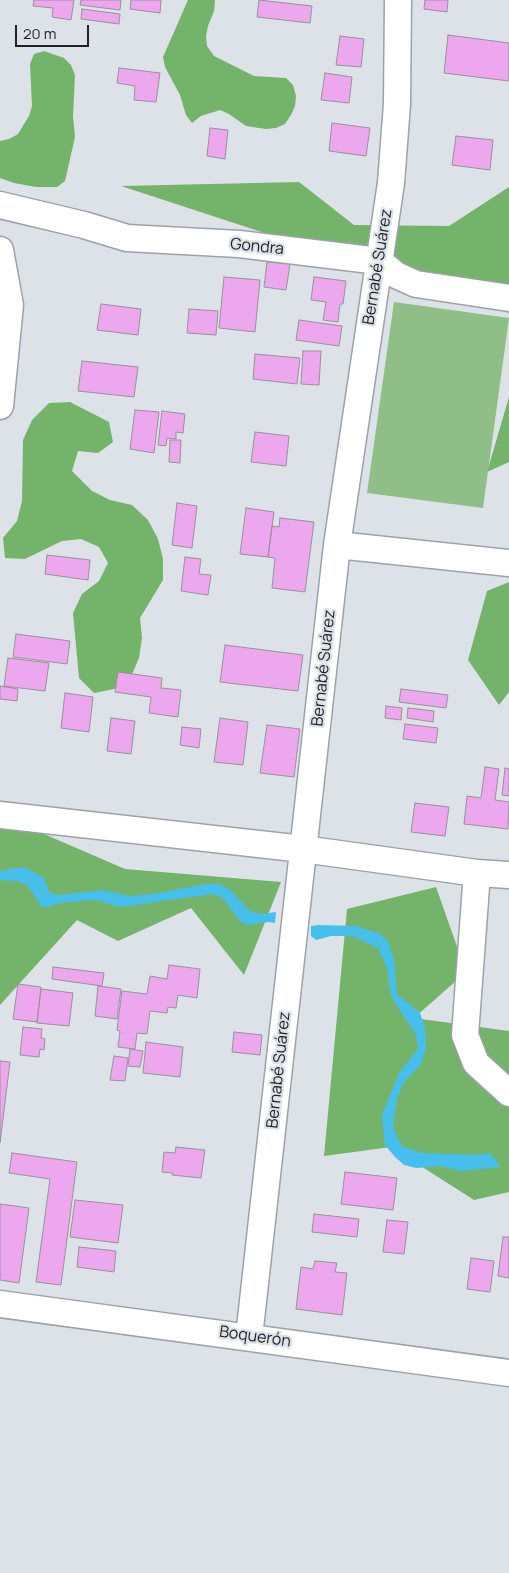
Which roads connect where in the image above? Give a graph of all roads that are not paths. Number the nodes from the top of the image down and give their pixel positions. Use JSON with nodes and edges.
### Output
{"nodes":[{"id":1,"x":398,"y":0,"type":"edge"},
{"id":2,"x":0,"y":205,"type":"edge"},
{"id":3,"x":0,"y":250,"type":"edge"},
{"id":4,"x":379,"y":261,"type":"junction"},
{"id":5,"x":509,"y":298,"type":"edge"},
{"id":6,"x":0,"y":406,"type":"edge"},
{"id":7,"x":337,"y":545,"type":"junction"},
{"id":8,"x":509,"y":563,"type":"edge"},
{"id":9,"x":0,"y":815,"type":"edge"},
{"id":10,"x":304,"y":849,"type":"junction"},
{"id":11,"x":477,"y":873,"type":"junction"},
{"id":12,"x":509,"y":875,"type":"edge"},
{"id":13,"x":509,"y":1093,"type":"edge"},
{"id":14,"x":0,"y":1304,"type":"edge"},
{"id":15,"x":249,"y":1336,"type":"junction"},
{"id":16,"x":509,"y":1373,"type":"edge"}],
"edges":[{"from":1,"to":4,"type":"street","name":"Bernabé Suárez"},
{"from":2,"to":4,"type":"street","name":"Gondra"},
{"from":3,"to":6,"type":"street"},
{"from":4,"to":5,"type":"street","name":"Gondra"},
{"from":4,"to":7,"type":"street","name":"Bernabé Suárez"},
{"from":7,"to":8,"type":"street"},
{"from":7,"to":10,"type":"street","name":"Bernabé Suárez"},
{"from":9,"to":10,"type":"street"},
{"from":10,"to":11,"type":"street"},
{"from":10,"to":15,"type":"street","name":"Bernabé Suárez"},
{"from":11,"to":12,"type":"street"},
{"from":11,"to":13,"type":"street"},
{"from":14,"to":15,"type":"street","name":"Boquerón"},
{"from":15,"to":16,"type":"street","name":"Boquerón"}]}
